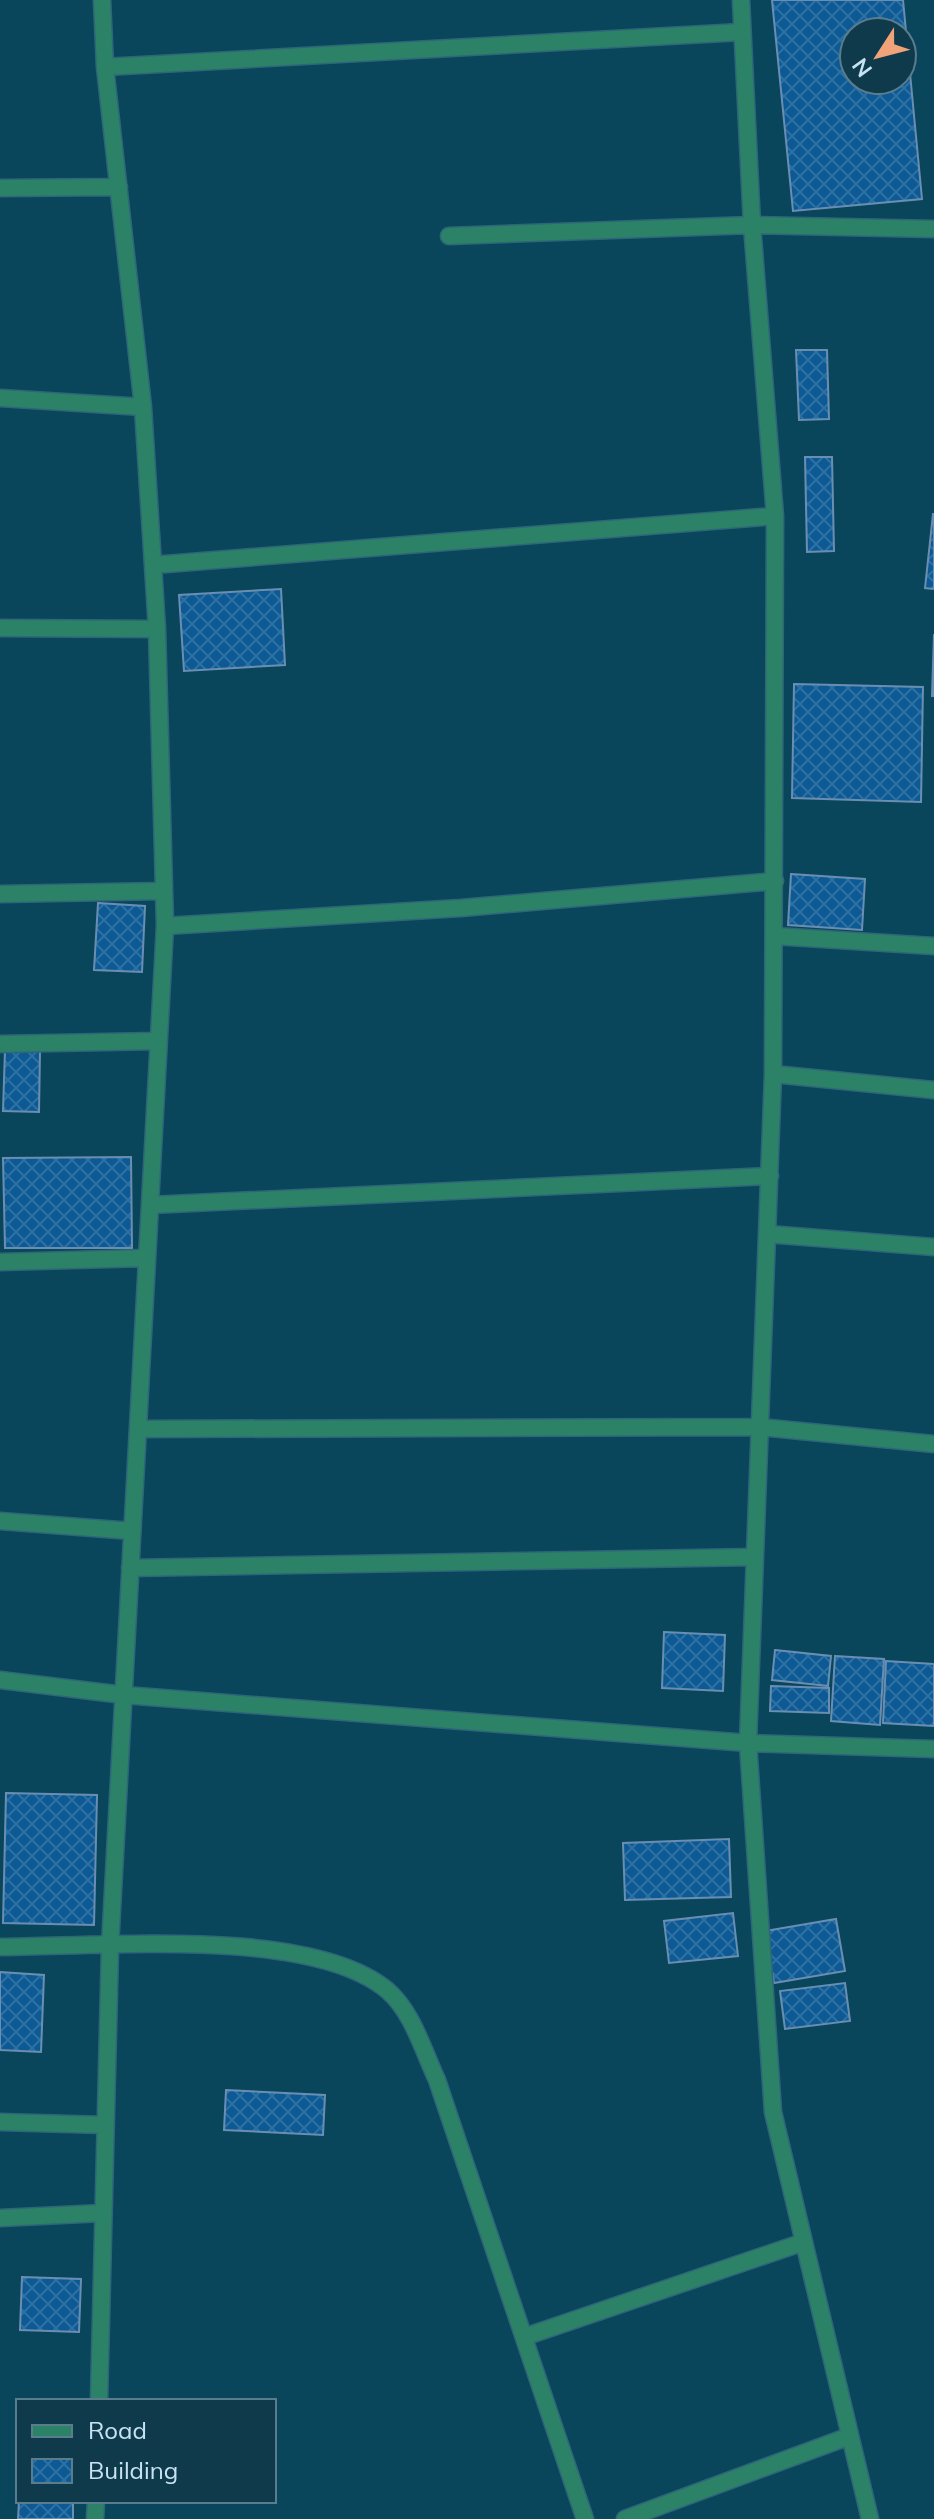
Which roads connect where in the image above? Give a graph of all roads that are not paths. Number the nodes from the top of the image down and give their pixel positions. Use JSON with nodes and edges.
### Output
{"nodes":[{"id":1,"x":102,"y":0,"type":"edge"},
{"id":2,"x":741,"y":0,"type":"edge"},
{"id":3,"x":742,"y":32,"type":"junction"},
{"id":4,"x":105,"y":67,"type":"junction"},
{"id":5,"x":119,"y":187,"type":"junction"},
{"id":6,"x":0,"y":188,"type":"edge"},
{"id":7,"x":752,"y":225,"type":"junction"},
{"id":8,"x":934,"y":229,"type":"edge"},
{"id":9,"x":449,"y":236,"type":"dead end"},
{"id":10,"x":0,"y":398,"type":"edge"},
{"id":11,"x":143,"y":407,"type":"junction"},
{"id":12,"x":775,"y":516,"type":"junction"},
{"id":13,"x":153,"y":565,"type":"junction"},
{"id":14,"x":0,"y":628,"type":"edge"},
{"id":15,"x":157,"y":629,"type":"junction"},
{"id":16,"x":775,"y":881,"type":"junction"},
{"id":17,"x":164,"y":891,"type":"junction"},
{"id":18,"x":0,"y":894,"type":"edge"},
{"id":19,"x":165,"y":926,"type":"junction"},
{"id":20,"x":774,"y":936,"type":"junction"},
{"id":21,"x":934,"y":946,"type":"edge"},
{"id":22,"x":158,"y":1041,"type":"junction"},
{"id":23,"x":0,"y":1044,"type":"edge"},
{"id":24,"x":773,"y":1074,"type":"junction"},
{"id":25,"x":934,"y":1090,"type":"edge"},
{"id":26,"x":770,"y":1176,"type":"junction"},
{"id":27,"x":150,"y":1205,"type":"junction"},
{"id":28,"x":767,"y":1234,"type":"junction"},
{"id":29,"x":934,"y":1247,"type":"edge"},
{"id":30,"x":147,"y":1258,"type":"junction"},
{"id":31,"x":0,"y":1262,"type":"edge"},
{"id":32,"x":760,"y":1427,"type":"junction"},
{"id":33,"x":138,"y":1429,"type":"junction"},
{"id":34,"x":934,"y":1444,"type":"edge"},
{"id":35,"x":0,"y":1521,"type":"edge"},
{"id":36,"x":132,"y":1531,"type":"junction"},
{"id":37,"x":755,"y":1557,"type":"junction"},
{"id":38,"x":130,"y":1568,"type":"junction"},
{"id":39,"x":0,"y":1680,"type":"edge"},
{"id":40,"x":124,"y":1695,"type":"junction"},
{"id":41,"x":748,"y":1743,"type":"junction"},
{"id":42,"x":934,"y":1749,"type":"edge"},
{"id":43,"x":0,"y":1947,"type":"edge"},
{"id":44,"x":110,"y":1947,"type":"junction"},
{"id":45,"x":0,"y":2122,"type":"edge"},
{"id":46,"x":105,"y":2125,"type":"junction"},
{"id":47,"x":103,"y":2213,"type":"junction"},
{"id":48,"x":0,"y":2218,"type":"edge"},
{"id":49,"x":804,"y":2242,"type":"junction"},
{"id":50,"x":524,"y":2337,"type":"junction"},
{"id":51,"x":99,"y":2399,"type":"edge"},
{"id":52,"x":850,"y":2436,"type":"junction"},
{"id":53,"x":585,"y":2519,"type":"edge"},
{"id":54,"x":625,"y":2519,"type":"edge"},
{"id":55,"x":870,"y":2519,"type":"edge"}],
"edges":[{"from":1,"to":4,"type":"street"},
{"from":2,"to":3,"type":"street"},
{"from":3,"to":4,"type":"street"},
{"from":3,"to":7,"type":"street"},
{"from":4,"to":5,"type":"street"},
{"from":5,"to":6,"type":"street"},
{"from":5,"to":11,"type":"street"},
{"from":7,"to":8,"type":"street"},
{"from":7,"to":9,"type":"street"},
{"from":7,"to":12,"type":"street"},
{"from":10,"to":11,"type":"street"},
{"from":11,"to":13,"type":"street"},
{"from":12,"to":13,"type":"street"},
{"from":12,"to":16,"type":"street"},
{"from":13,"to":15,"type":"street"},
{"from":14,"to":15,"type":"street"},
{"from":15,"to":17,"type":"street"},
{"from":16,"to":19,"type":"street"},
{"from":16,"to":20,"type":"street"},
{"from":17,"to":18,"type":"street"},
{"from":17,"to":19,"type":"street"},
{"from":19,"to":22,"type":"street"},
{"from":20,"to":21,"type":"street"},
{"from":20,"to":24,"type":"street"},
{"from":22,"to":23,"type":"street"},
{"from":22,"to":27,"type":"street"},
{"from":24,"to":25,"type":"street"},
{"from":24,"to":26,"type":"street"},
{"from":26,"to":27,"type":"street"},
{"from":26,"to":28,"type":"street"},
{"from":27,"to":30,"type":"street"},
{"from":28,"to":29,"type":"street"},
{"from":28,"to":32,"type":"street"},
{"from":30,"to":31,"type":"street"},
{"from":30,"to":33,"type":"street"},
{"from":32,"to":33,"type":"street"},
{"from":32,"to":34,"type":"street"},
{"from":32,"to":37,"type":"street"},
{"from":33,"to":36,"type":"street"},
{"from":35,"to":36,"type":"street"},
{"from":36,"to":38,"type":"street"},
{"from":37,"to":38,"type":"street"},
{"from":37,"to":41,"type":"street"},
{"from":38,"to":40,"type":"street"},
{"from":39,"to":40,"type":"street"},
{"from":40,"to":41,"type":"street"},
{"from":40,"to":44,"type":"street"},
{"from":41,"to":42,"type":"street"},
{"from":41,"to":49,"type":"street"},
{"from":43,"to":44,"type":"street"},
{"from":44,"to":46,"type":"street"},
{"from":44,"to":50,"type":"street"},
{"from":45,"to":46,"type":"street"},
{"from":46,"to":47,"type":"street"},
{"from":47,"to":48,"type":"street"},
{"from":47,"to":51,"type":"street"},
{"from":49,"to":50,"type":"street"},
{"from":49,"to":52,"type":"street"},
{"from":50,"to":53,"type":"street"},
{"from":52,"to":54,"type":"street"},
{"from":52,"to":55,"type":"street"}]}
